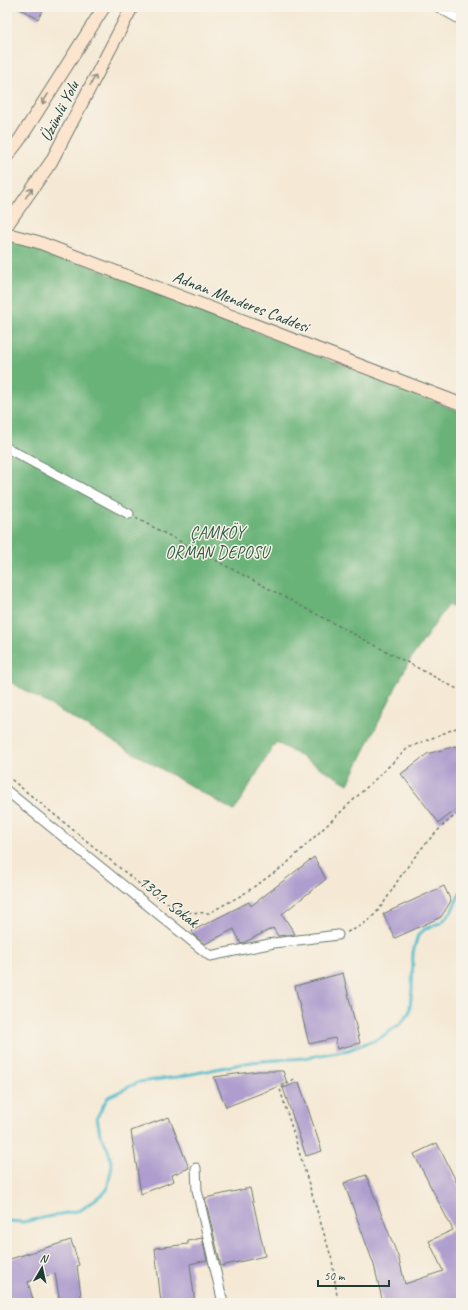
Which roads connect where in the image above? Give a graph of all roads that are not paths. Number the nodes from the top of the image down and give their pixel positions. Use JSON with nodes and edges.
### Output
{"nodes":[{"id":1,"x":104,"y":7,"type":"edge"},
{"id":2,"x":132,"y":7,"type":"edge"},
{"id":3,"x":438,"y":7,"type":"edge"},
{"id":4,"x":461,"y":20,"type":"edge"},
{"id":5,"x":7,"y":156,"type":"edge"},
{"id":6,"x":7,"y":210,"type":"edge"},
{"id":7,"x":7,"y":224,"type":"edge"},
{"id":8,"x":7,"y":234,"type":"edge"},
{"id":9,"x":461,"y":404,"type":"edge"},
{"id":10,"x":7,"y":448,"type":"edge"},
{"id":11,"x":129,"y":514,"type":"road end"},
{"id":12,"x":7,"y":791,"type":"edge"},
{"id":13,"x":338,"y":935,"type":"road end"},
{"id":14,"x":196,"y":1168,"type":"dead end"},
{"id":15,"x":222,"y":1303,"type":"edge"}],
"edges":[{"from":1,"to":5,"type":"street","name":"Üzümlü Yolu","one_way":true},
{"from":7,"to":2,"type":"street","name":"Üzümlü Yolu","one_way":true},
{"from":3,"to":4,"type":"street"},
{"from":6,"to":7,"type":"street"},
{"from":8,"to":9,"type":"street","name":"Adnan Menderes Caddesi"},
{"from":10,"to":11,"type":"street"},
{"from":12,"to":13,"type":"street","name":"1301. Sokak"},
{"from":14,"to":15,"type":"street"}]}
